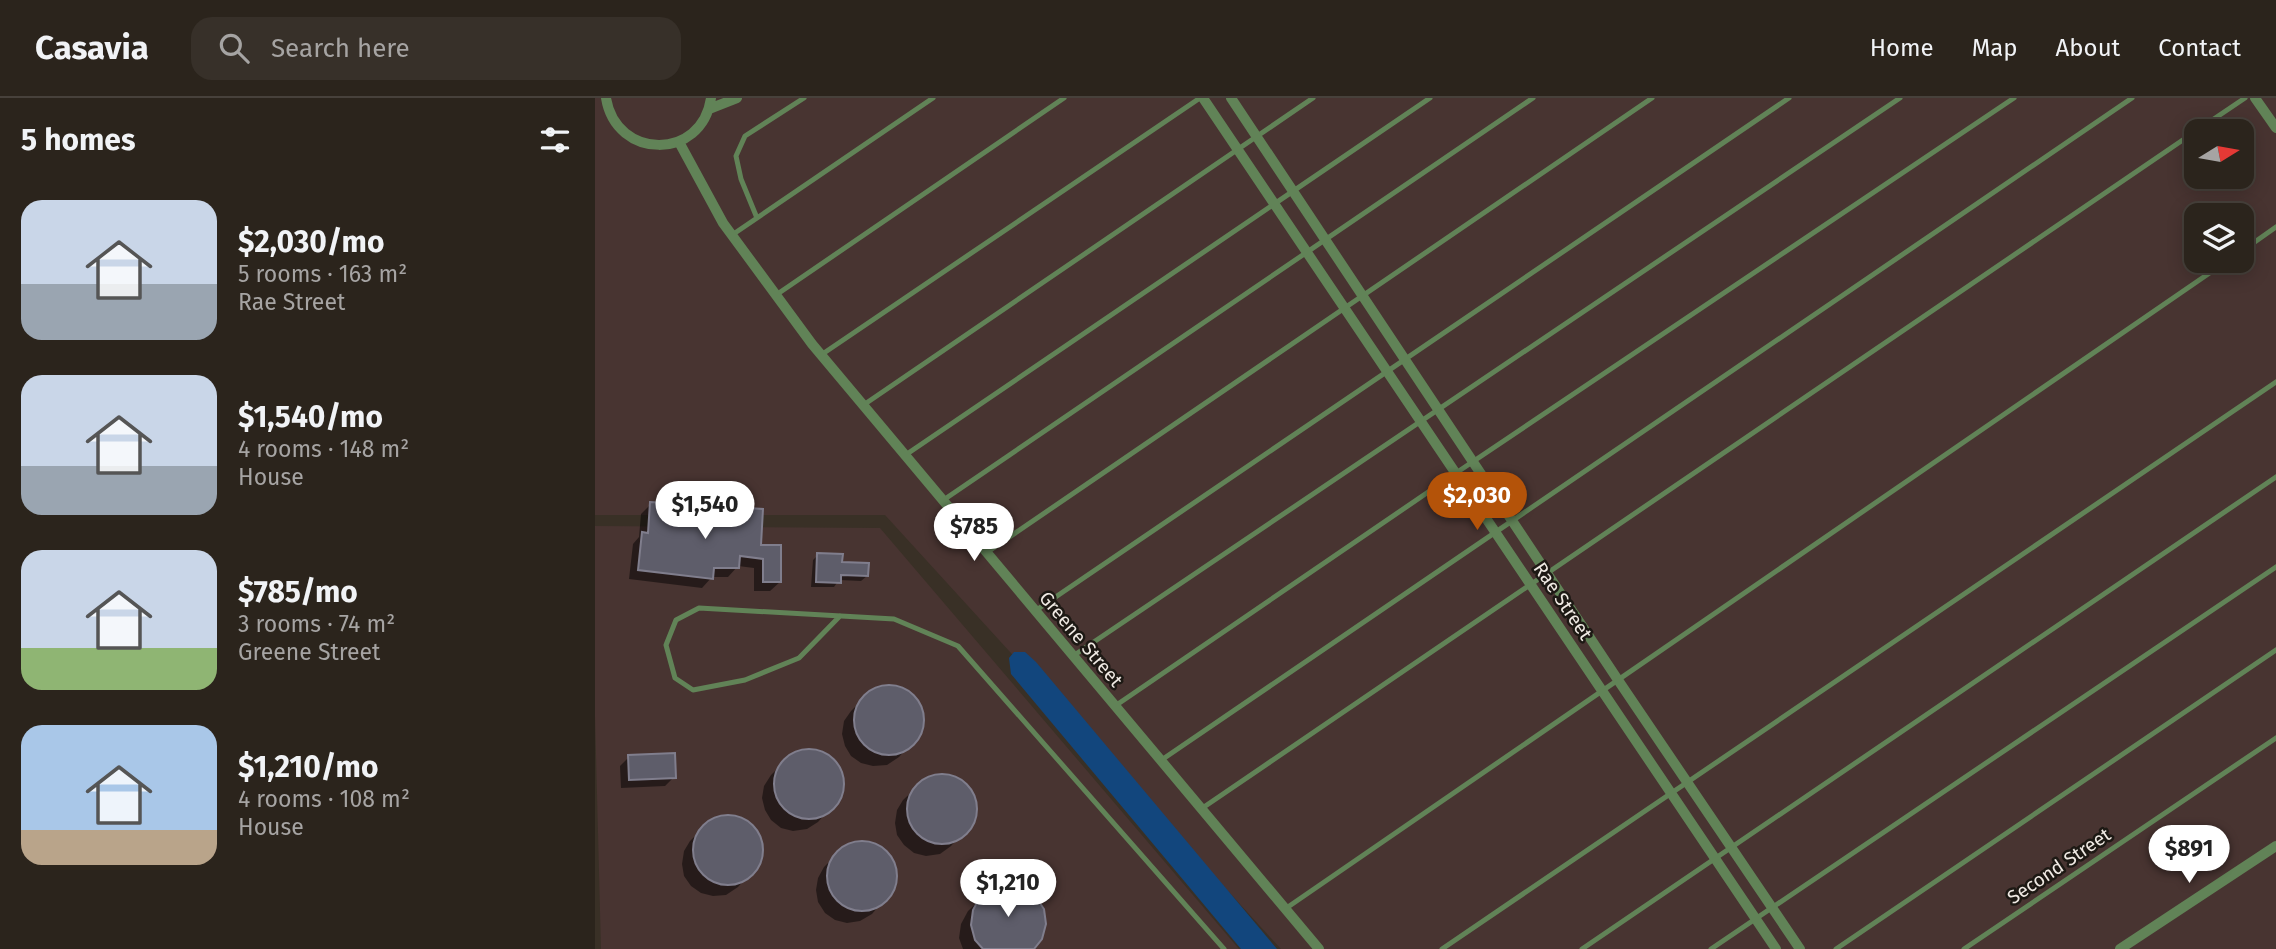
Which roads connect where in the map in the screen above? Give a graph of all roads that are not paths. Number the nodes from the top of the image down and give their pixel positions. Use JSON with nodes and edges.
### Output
{"nodes":[{"id":1,"x":606,"y":98,"type":"edge"},
{"id":2,"x":737,"y":98,"type":"edge"},
{"id":3,"x":804,"y":98,"type":"edge"},
{"id":4,"x":933,"y":98,"type":"edge"},
{"id":5,"x":1063,"y":98,"type":"edge"},
{"id":6,"x":1202,"y":98,"type":"edge"},
{"id":7,"x":1231,"y":98,"type":"edge"},
{"id":8,"x":1314,"y":98,"type":"edge"},
{"id":9,"x":1430,"y":98,"type":"edge"},
{"id":10,"x":1533,"y":98,"type":"edge"},
{"id":11,"x":1652,"y":98,"type":"edge"},
{"id":12,"x":1789,"y":98,"type":"edge"},
{"id":13,"x":1900,"y":98,"type":"edge"},
{"id":14,"x":2014,"y":98,"type":"edge"},
{"id":15,"x":2132,"y":98,"type":"edge"},
{"id":16,"x":2245,"y":98,"type":"edge"},
{"id":17,"x":2255,"y":98,"type":"edge"},
{"id":18,"x":710,"y":104,"type":"edge"},
{"id":19,"x":2214,"y":119,"type":"edge"},
{"id":20,"x":2276,"y":128,"type":"edge"},
{"id":21,"x":1256,"y":137,"type":"junction"},
{"id":22,"x":2184,"y":139,"type":"edge"},
{"id":23,"x":679,"y":142,"type":"junction"},
{"id":24,"x":1238,"y":149,"type":"junction"},
{"id":25,"x":1292,"y":192,"type":"junction"},
{"id":26,"x":1275,"y":204,"type":"junction"},
{"id":27,"x":757,"y":218,"type":"junction"},
{"id":28,"x":2276,"y":227,"type":"edge"},
{"id":29,"x":732,"y":235,"type":"junction"},
{"id":30,"x":1325,"y":239,"type":"junction"},
{"id":31,"x":2254,"y":243,"type":"edge"},
{"id":32,"x":1307,"y":252,"type":"junction"},
{"id":33,"x":2210,"y":273,"type":"edge"},
{"id":34,"x":776,"y":295,"type":"junction"},
{"id":35,"x":1361,"y":296,"type":"junction"},
{"id":36,"x":1344,"y":307,"type":"junction"},
{"id":37,"x":821,"y":355,"type":"junction"},
{"id":38,"x":1405,"y":360,"type":"junction"},
{"id":39,"x":1387,"y":371,"type":"junction"},
{"id":40,"x":2276,"y":382,"type":"edge"},
{"id":41,"x":862,"y":406,"type":"junction"},
{"id":42,"x":1440,"y":410,"type":"junction"},
{"id":43,"x":1421,"y":422,"type":"junction"},
{"id":44,"x":904,"y":456,"type":"junction"},
{"id":45,"x":1473,"y":462,"type":"junction"},
{"id":46,"x":1456,"y":473,"type":"junction"},
{"id":47,"x":2276,"y":477,"type":"edge"},
{"id":48,"x":942,"y":501,"type":"junction"},
{"id":49,"x":1512,"y":520,"type":"junction"},
{"id":50,"x":1495,"y":531,"type":"junction"},
{"id":51,"x":986,"y":553,"type":"junction"},
{"id":52,"x":2276,"y":567,"type":"edge"},
{"id":53,"x":1548,"y":573,"type":"junction"},
{"id":54,"x":1531,"y":585,"type":"junction"},
{"id":55,"x":1035,"y":611,"type":"junction"},
{"id":56,"x":840,"y":616,"type":"junction"},
{"id":57,"x":2276,"y":650,"type":"edge"},
{"id":58,"x":1073,"y":656,"type":"junction"},
{"id":59,"x":1618,"y":680,"type":"junction"},
{"id":60,"x":1602,"y":691,"type":"junction"},
{"id":61,"x":1115,"y":706,"type":"junction"},
{"id":62,"x":2276,"y":738,"type":"edge"},
{"id":63,"x":1160,"y":761,"type":"junction"},
{"id":64,"x":1687,"y":783,"type":"junction"},
{"id":65,"x":1671,"y":793,"type":"junction"},
{"id":66,"x":1201,"y":809,"type":"junction"},
{"id":67,"x":2276,"y":846,"type":"edge"},
{"id":68,"x":1731,"y":847,"type":"junction"},
{"id":69,"x":1715,"y":858,"type":"junction"},
{"id":70,"x":1772,"y":908,"type":"junction"},
{"id":71,"x":1285,"y":909,"type":"junction"},
{"id":72,"x":1756,"y":919,"type":"junction"},
{"id":73,"x":1224,"y":949,"type":"edge"},
{"id":74,"x":1319,"y":949,"type":"edge"},
{"id":75,"x":1442,"y":949,"type":"edge"},
{"id":76,"x":1582,"y":949,"type":"edge"},
{"id":77,"x":1711,"y":949,"type":"edge"},
{"id":78,"x":1776,"y":949,"type":"edge"},
{"id":79,"x":1800,"y":949,"type":"edge"},
{"id":80,"x":1836,"y":949,"type":"edge"},
{"id":81,"x":1964,"y":949,"type":"edge"},
{"id":82,"x":2120,"y":949,"type":"edge"}],
"edges":[{"from":1,"to":23,"type":"street"},
{"from":2,"to":18,"type":"street"},
{"from":3,"to":27,"type":"lane"},
{"from":4,"to":27,"type":"lane"},
{"from":5,"to":34,"type":"lane"},
{"from":6,"to":24,"type":"street","name":"Rae Street"},
{"from":6,"to":37,"type":"lane"},
{"from":7,"to":21,"type":"street","name":"Rae Street"},
{"from":8,"to":21,"type":"lane"},
{"from":9,"to":25,"type":"lane"},
{"from":10,"to":30,"type":"lane"},
{"from":11,"to":35,"type":"lane"},
{"from":12,"to":38,"type":"lane"},
{"from":13,"to":42,"type":"lane"},
{"from":14,"to":45,"type":"lane"},
{"from":15,"to":49,"type":"lane"},
{"from":16,"to":19,"type":"lane"},
{"from":17,"to":20,"type":"street"},
{"from":18,"to":23,"type":"street"},
{"from":21,"to":24,"type":"lane"},
{"from":21,"to":25,"type":"street","name":"Rae Street"},
{"from":22,"to":53,"type":"lane"},
{"from":23,"to":29,"type":"street","name":"Greene Street"},
{"from":24,"to":26,"type":"street","name":"Rae Street"},
{"from":24,"to":41,"type":"lane"},
{"from":25,"to":26,"type":"lane"},
{"from":25,"to":30,"type":"street","name":"Rae Street"},
{"from":26,"to":32,"type":"street","name":"Rae Street"},
{"from":26,"to":44,"type":"lane"},
{"from":27,"to":29,"type":"lane"},
{"from":28,"to":31,"type":"lane"},
{"from":29,"to":34,"type":"street","name":"Greene Street"},
{"from":30,"to":32,"type":"lane"},
{"from":30,"to":35,"type":"street","name":"Rae Street"},
{"from":32,"to":36,"type":"street","name":"Rae Street"},
{"from":32,"to":48,"type":"lane"},
{"from":33,"to":59,"type":"lane"},
{"from":34,"to":37,"type":"street","name":"Greene Street"},
{"from":35,"to":36,"type":"lane"},
{"from":35,"to":38,"type":"street","name":"Rae Street"},
{"from":36,"to":39,"type":"street","name":"Rae Street"},
{"from":36,"to":51,"type":"lane"},
{"from":37,"to":41,"type":"street","name":"Greene Street"},
{"from":38,"to":39,"type":"lane"},
{"from":38,"to":42,"type":"street","name":"Rae Street"},
{"from":39,"to":43,"type":"street","name":"Rae Street"},
{"from":39,"to":55,"type":"lane"},
{"from":40,"to":64,"type":"lane"},
{"from":41,"to":44,"type":"street","name":"Greene Street"},
{"from":42,"to":43,"type":"lane"},
{"from":42,"to":45,"type":"street","name":"Rae Street"},
{"from":43,"to":46,"type":"street","name":"Rae Street"},
{"from":43,"to":58,"type":"lane"},
{"from":44,"to":48,"type":"street","name":"Greene Street"},
{"from":45,"to":46,"type":"lane"},
{"from":45,"to":49,"type":"street","name":"Rae Street"},
{"from":46,"to":50,"type":"street","name":"Rae Street"},
{"from":46,"to":61,"type":"lane"},
{"from":47,"to":68,"type":"lane"},
{"from":48,"to":51,"type":"street","name":"Greene Street"},
{"from":49,"to":50,"type":"lane"},
{"from":49,"to":53,"type":"street","name":"Rae Street"},
{"from":50,"to":54,"type":"street","name":"Rae Street"},
{"from":50,"to":63,"type":"lane"},
{"from":51,"to":55,"type":"street","name":"Greene Street"},
{"from":52,"to":70,"type":"lane"},
{"from":53,"to":54,"type":"lane"},
{"from":53,"to":59,"type":"street","name":"Rae Street"},
{"from":54,"to":60,"type":"street","name":"Rae Street"},
{"from":54,"to":66,"type":"lane"},
{"from":55,"to":58,"type":"street","name":"Greene Street"},
{"from":56,"to":56,"type":"lane"},
{"from":56,"to":73,"type":"lane"},
{"from":57,"to":80,"type":"lane"},
{"from":58,"to":61,"type":"street","name":"Greene Street"},
{"from":59,"to":60,"type":"lane"},
{"from":59,"to":64,"type":"street","name":"Rae Street"},
{"from":60,"to":65,"type":"street","name":"Rae Street"},
{"from":60,"to":71,"type":"lane"},
{"from":61,"to":63,"type":"street","name":"Greene Street"},
{"from":62,"to":81,"type":"lane","name":"Second Street"},
{"from":63,"to":66,"type":"street","name":"Greene Street"},
{"from":64,"to":65,"type":"lane"},
{"from":64,"to":68,"type":"street","name":"Rae Street"},
{"from":65,"to":69,"type":"street","name":"Rae Street"},
{"from":65,"to":75,"type":"lane"},
{"from":66,"to":71,"type":"street","name":"Greene Street"},
{"from":67,"to":82,"type":"street"},
{"from":68,"to":69,"type":"lane"},
{"from":68,"to":70,"type":"street","name":"Rae Street"},
{"from":69,"to":72,"type":"street","name":"Rae Street"},
{"from":69,"to":76,"type":"lane"},
{"from":70,"to":72,"type":"lane"},
{"from":70,"to":79,"type":"street","name":"Rae Street"},
{"from":71,"to":74,"type":"street","name":"Greene Street"},
{"from":72,"to":77,"type":"lane"},
{"from":72,"to":78,"type":"street","name":"Rae Street"}]}
